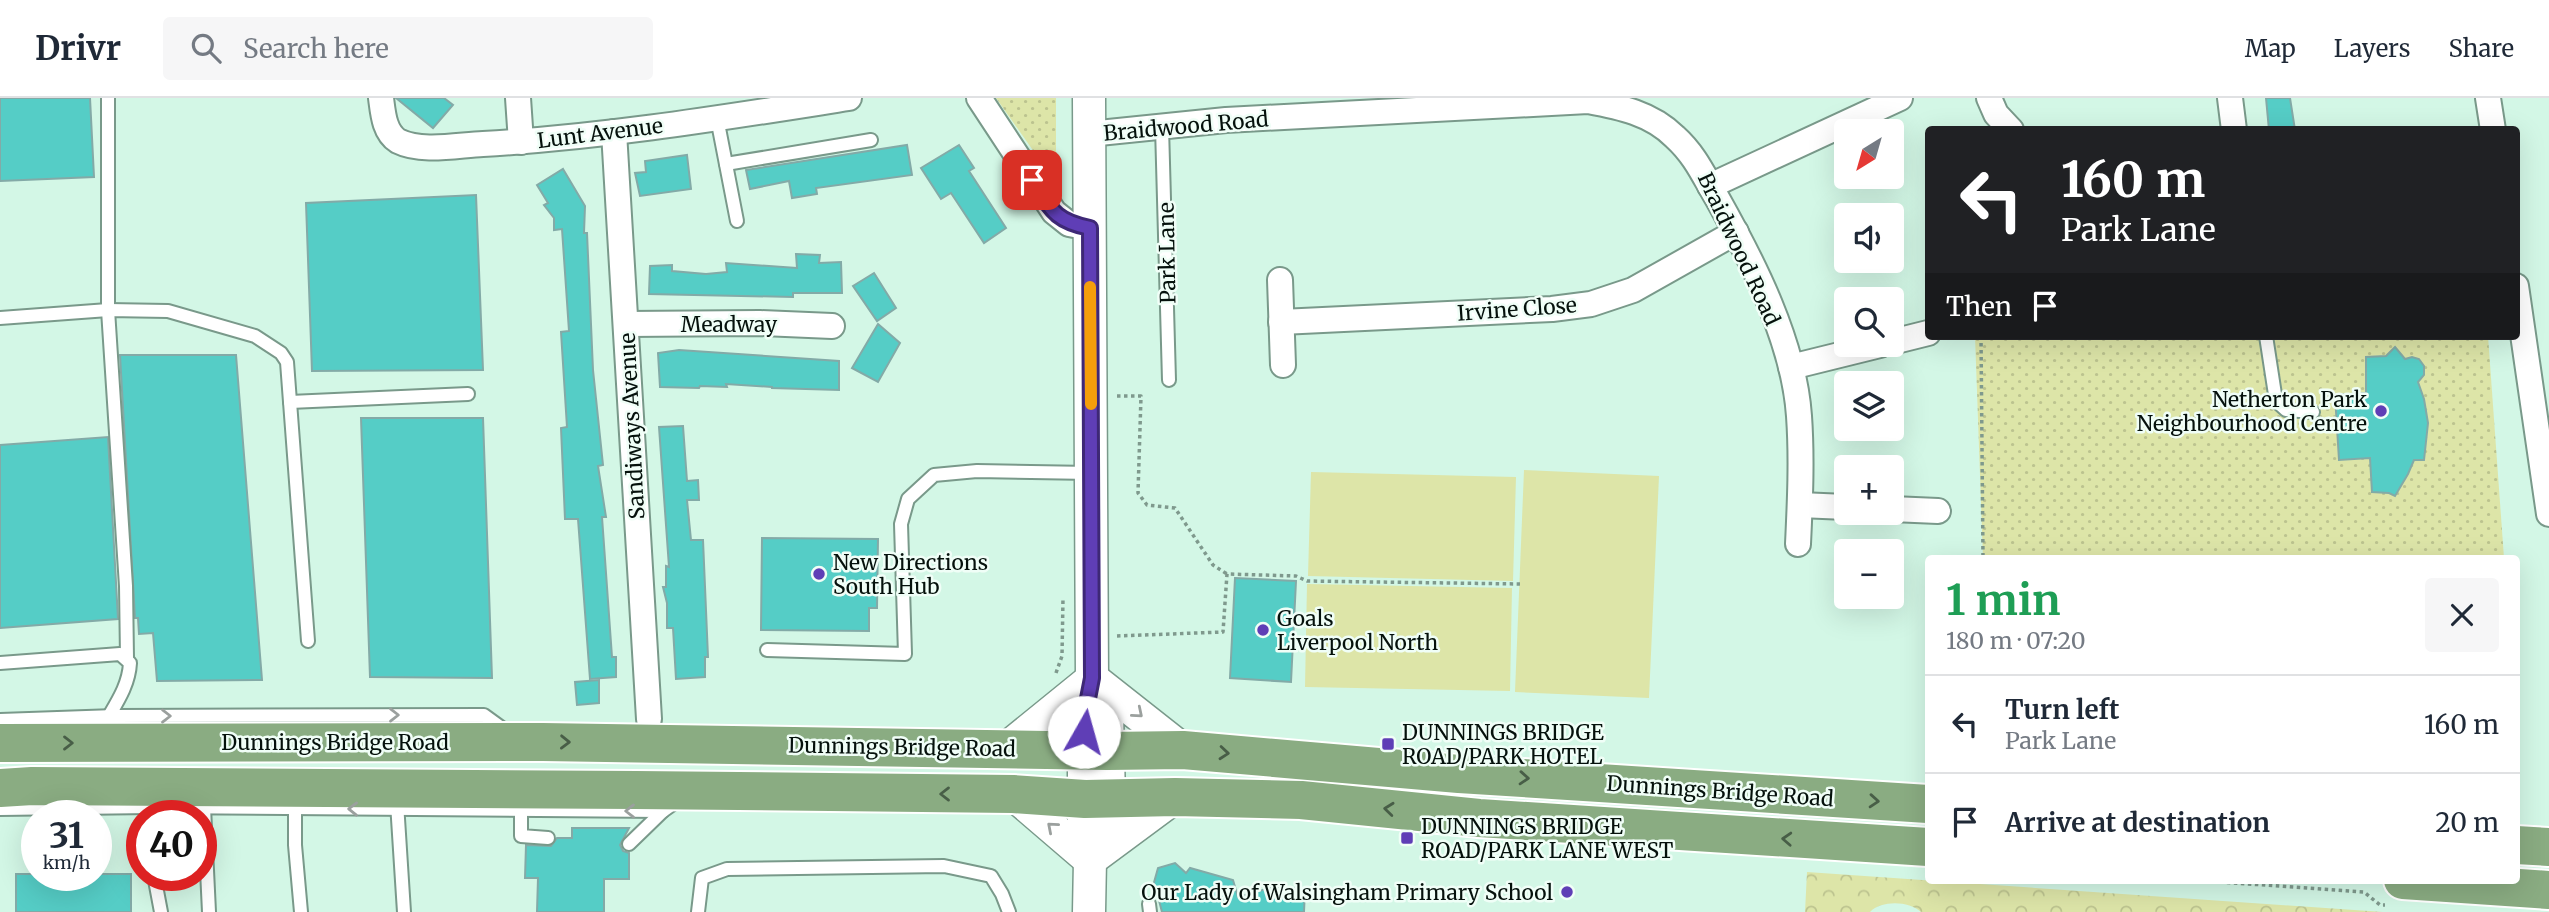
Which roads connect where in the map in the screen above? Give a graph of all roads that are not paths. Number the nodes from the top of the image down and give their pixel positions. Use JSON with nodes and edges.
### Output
{"nodes":[{"id":1,"x":108,"y":98,"type":"edge"},
{"id":2,"x":381,"y":98,"type":"edge"},
{"id":3,"x":518,"y":98,"type":"edge"},
{"id":4,"x":849,"y":98,"type":"edge"},
{"id":5,"x":979,"y":98,"type":"edge"},
{"id":6,"x":1089,"y":98,"type":"edge"},
{"id":7,"x":1900,"y":98,"type":"edge"},
{"id":8,"x":1989,"y":98,"type":"edge"},
{"id":9,"x":2230,"y":98,"type":"edge"},
{"id":10,"x":2488,"y":98,"type":"edge"},
{"id":11,"x":716,"y":108,"type":"edge"},
{"id":12,"x":2007,"y":126,"type":"edge"},
{"id":13,"x":2234,"y":126,"type":"edge"},
{"id":14,"x":2492,"y":126,"type":"edge"},
{"id":15,"x":1162,"y":127,"type":"junction"},
{"id":16,"x":614,"y":132,"type":"junction"},
{"id":17,"x":1089,"y":134,"type":"junction"},
{"id":18,"x":871,"y":140,"type":"dead end"},
{"id":19,"x":521,"y":142,"type":"junction"},
{"id":20,"x":726,"y":164,"type":"junction"},
{"id":21,"x":1710,"y":186,"type":"junction"},
{"id":22,"x":737,"y":221,"type":"dead end"},
{"id":23,"x":1090,"y":228,"type":"junction"},
{"id":24,"x":1736,"y":232,"type":"junction"},
{"id":25,"x":1280,"y":280,"type":"dead end"},
{"id":26,"x":108,"y":310,"type":"junction"},
{"id":27,"x":2520,"y":313,"type":"edge"},
{"id":28,"x":0,"y":318,"type":"edge"},
{"id":29,"x":1282,"y":321,"type":"junction"},
{"id":30,"x":626,"y":324,"type":"junction"},
{"id":31,"x":832,"y":326,"type":"dead end"},
{"id":32,"x":1925,"y":334,"type":"edge"},
{"id":33,"x":1904,"y":339,"type":"edge"},
{"id":34,"x":2267,"y":340,"type":"edge"},
{"id":35,"x":1834,"y":356,"type":"edge"},
{"id":36,"x":1283,"y":365,"type":"dead end"},
{"id":37,"x":1791,"y":367,"type":"junction"},
{"id":38,"x":1169,"y":380,"type":"dead end"},
{"id":39,"x":468,"y":394,"type":"dead end"},
{"id":40,"x":290,"y":401,"type":"junction"},
{"id":41,"x":2313,"y":412,"type":"dead end"},
{"id":42,"x":1091,"y":473,"type":"junction"},
{"id":43,"x":2548,"y":499,"type":"edge"},
{"id":44,"x":1800,"y":505,"type":"junction"},
{"id":45,"x":1834,"y":506,"type":"edge"},
{"id":46,"x":1904,"y":510,"type":"edge"},
{"id":47,"x":1938,"y":511,"type":"dead end"},
{"id":48,"x":1798,"y":544,"type":"dead end"},
{"id":49,"x":308,"y":641,"type":"dead end"},
{"id":50,"x":767,"y":650,"type":"dead end"},
{"id":51,"x":127,"y":658,"type":"junction"},
{"id":52,"x":0,"y":663,"type":"edge"},
{"id":53,"x":1092,"y":678,"type":"junction"},
{"id":54,"x":110,"y":716,"type":"junction"},
{"id":55,"x":649,"y":719,"type":"dead end"},
{"id":56,"x":0,"y":720,"type":"edge"},
{"id":57,"x":523,"y":742,"type":"junction"},
{"id":58,"x":0,"y":743,"type":"edge"},
{"id":59,"x":1007,"y":748,"type":"junction"},
{"id":60,"x":1183,"y":750,"type":"junction"},
{"id":61,"x":1096,"y":773,"type":"junction"},
{"id":62,"x":0,"y":788,"type":"edge"},
{"id":63,"x":1013,"y":794,"type":"junction"},
{"id":64,"x":1175,"y":797,"type":"junction"},
{"id":65,"x":295,"y":798,"type":"junction"},
{"id":66,"x":396,"y":799,"type":"junction"},
{"id":67,"x":522,"y":800,"type":"junction"},
{"id":68,"x":677,"y":801,"type":"junction"},
{"id":69,"x":1925,"y":804,"type":"edge"},
{"id":70,"x":217,"y":806,"type":"edge"},
{"id":71,"x":0,"y":809,"type":"edge"},
{"id":72,"x":126,"y":811,"type":"edge"},
{"id":73,"x":548,"y":838,"type":"dead end"},
{"id":74,"x":629,"y":844,"type":"dead end"},
{"id":75,"x":2520,"y":845,"type":"edge"},
{"id":76,"x":1925,"y":847,"type":"edge"},
{"id":77,"x":2549,"y":847,"type":"edge"},
{"id":78,"x":1090,"y":860,"type":"junction"},
{"id":79,"x":2549,"y":890,"type":"edge"},
{"id":80,"x":157,"y":891,"type":"edge"},
{"id":81,"x":208,"y":891,"type":"edge"},
{"id":82,"x":2398,"y":893,"type":"edge"},
{"id":83,"x":161,"y":912,"type":"edge"},
{"id":84,"x":209,"y":912,"type":"edge"},
{"id":85,"x":301,"y":912,"type":"edge"},
{"id":86,"x":404,"y":912,"type":"edge"},
{"id":87,"x":698,"y":912,"type":"edge"},
{"id":88,"x":1009,"y":912,"type":"edge"},
{"id":89,"x":1089,"y":912,"type":"edge"}],
"edges":[{"from":1,"to":26,"type":"lane"},
{"from":2,"to":19,"type":"street","name":"Lunt Avenue"},
{"from":3,"to":19,"type":"street"},
{"from":4,"to":11,"type":"street","name":"Lunt Avenue"},
{"from":5,"to":23,"type":"street"},
{"from":6,"to":17,"type":"street"},
{"from":7,"to":21,"type":"street"},
{"from":8,"to":12,"type":"street"},
{"from":9,"to":13,"type":"street"},
{"from":10,"to":14,"type":"street"},
{"from":11,"to":16,"type":"street","name":"Lunt Avenue"},
{"from":11,"to":20,"type":"lane"},
{"from":15,"to":17,"type":"street","name":"Braidwood Road"},
{"from":15,"to":21,"type":"street","name":"Braidwood Road"},
{"from":15,"to":38,"type":"lane","name":"Park Lane"},
{"from":16,"to":19,"type":"street","name":"Lunt Avenue"},
{"from":16,"to":30,"type":"street","name":"Sandiways Avenue"},
{"from":17,"to":23,"type":"street"},
{"from":18,"to":20,"type":"lane"},
{"from":20,"to":22,"type":"lane"},
{"from":21,"to":24,"type":"street","name":"Braidwood Road"},
{"from":23,"to":42,"type":"street"},
{"from":24,"to":29,"type":"street","name":"Irvine Close"},
{"from":24,"to":37,"type":"street","name":"Braidwood Road"},
{"from":25,"to":29,"type":"street"},
{"from":26,"to":28,"type":"lane"},
{"from":26,"to":40,"type":"lane"},
{"from":26,"to":51,"type":"lane"},
{"from":27,"to":43,"type":"street"},
{"from":29,"to":36,"type":"street"},
{"from":30,"to":31,"type":"street","name":"Meadway"},
{"from":30,"to":55,"type":"street","name":"Sandiways Avenue"},
{"from":32,"to":33,"type":"street"},
{"from":34,"to":41,"type":"lane"},
{"from":35,"to":37,"type":"street"},
{"from":37,"to":44,"type":"street","name":"Braidwood Road"},
{"from":39,"to":40,"type":"lane"},
{"from":40,"to":49,"type":"lane"},
{"from":42,"to":50,"type":"lane"},
{"from":42,"to":53,"type":"street"},
{"from":44,"to":45,"type":"street"},
{"from":44,"to":48,"type":"street","name":"Braidwood Road"},
{"from":46,"to":47,"type":"street"},
{"from":51,"to":52,"type":"lane"},
{"from":51,"to":54,"type":"lane"},
{"from":53,"to":59,"type":"street"},
{"from":53,"to":60,"type":"street","one_way":true},
{"from":53,"to":61,"type":"street"},
{"from":54,"to":56,"type":"lane"},
{"from":54,"to":57,"type":"lane","one_way":true},
{"from":58,"to":57,"type":"highway","name":"Dunnings Bridge Road","one_way":true},
{"from":57,"to":59,"type":"highway","name":"Dunnings Bridge Road","one_way":true},
{"from":57,"to":67,"type":"highway"},
{"from":59,"to":61,"type":"highway","name":"Dunnings Bridge Road"},
{"from":60,"to":61,"type":"highway","name":"Dunnings Bridge Road"},
{"from":60,"to":69,"type":"highway","name":"Dunnings Bridge Road","one_way":true},
{"from":61,"to":63,"type":"highway","name":"Dunnings Bridge Road"},
{"from":61,"to":64,"type":"highway"},
{"from":61,"to":78,"type":"street"},
{"from":62,"to":65,"type":"highway","name":"Dunnings Bridge Road"},
{"from":63,"to":68,"type":"highway","name":"Dunnings Bridge Road","one_way":true},
{"from":78,"to":63,"type":"street","one_way":true},
{"from":76,"to":64,"type":"highway","name":"Dunnings Bridge Road","one_way":true},
{"from":64,"to":78,"type":"street"},
{"from":66,"to":65,"type":"highway","name":"Dunnings Bridge Road","one_way":true},
{"from":65,"to":70,"type":"lane"},
{"from":65,"to":85,"type":"lane"},
{"from":66,"to":67,"type":"highway","name":"Dunnings Bridge Road"},
{"from":66,"to":86,"type":"lane"},
{"from":68,"to":67,"type":"highway","name":"Dunnings Bridge Road","one_way":true},
{"from":67,"to":73,"type":"lane"},
{"from":68,"to":74,"type":"lane"},
{"from":71,"to":72,"type":"lane"},
{"from":75,"to":77,"type":"highway"},
{"from":78,"to":89,"type":"street"},
{"from":79,"to":82,"type":"highway"},
{"from":80,"to":83,"type":"lane"},
{"from":81,"to":84,"type":"lane"},
{"from":87,"to":88,"type":"lane"}]}
